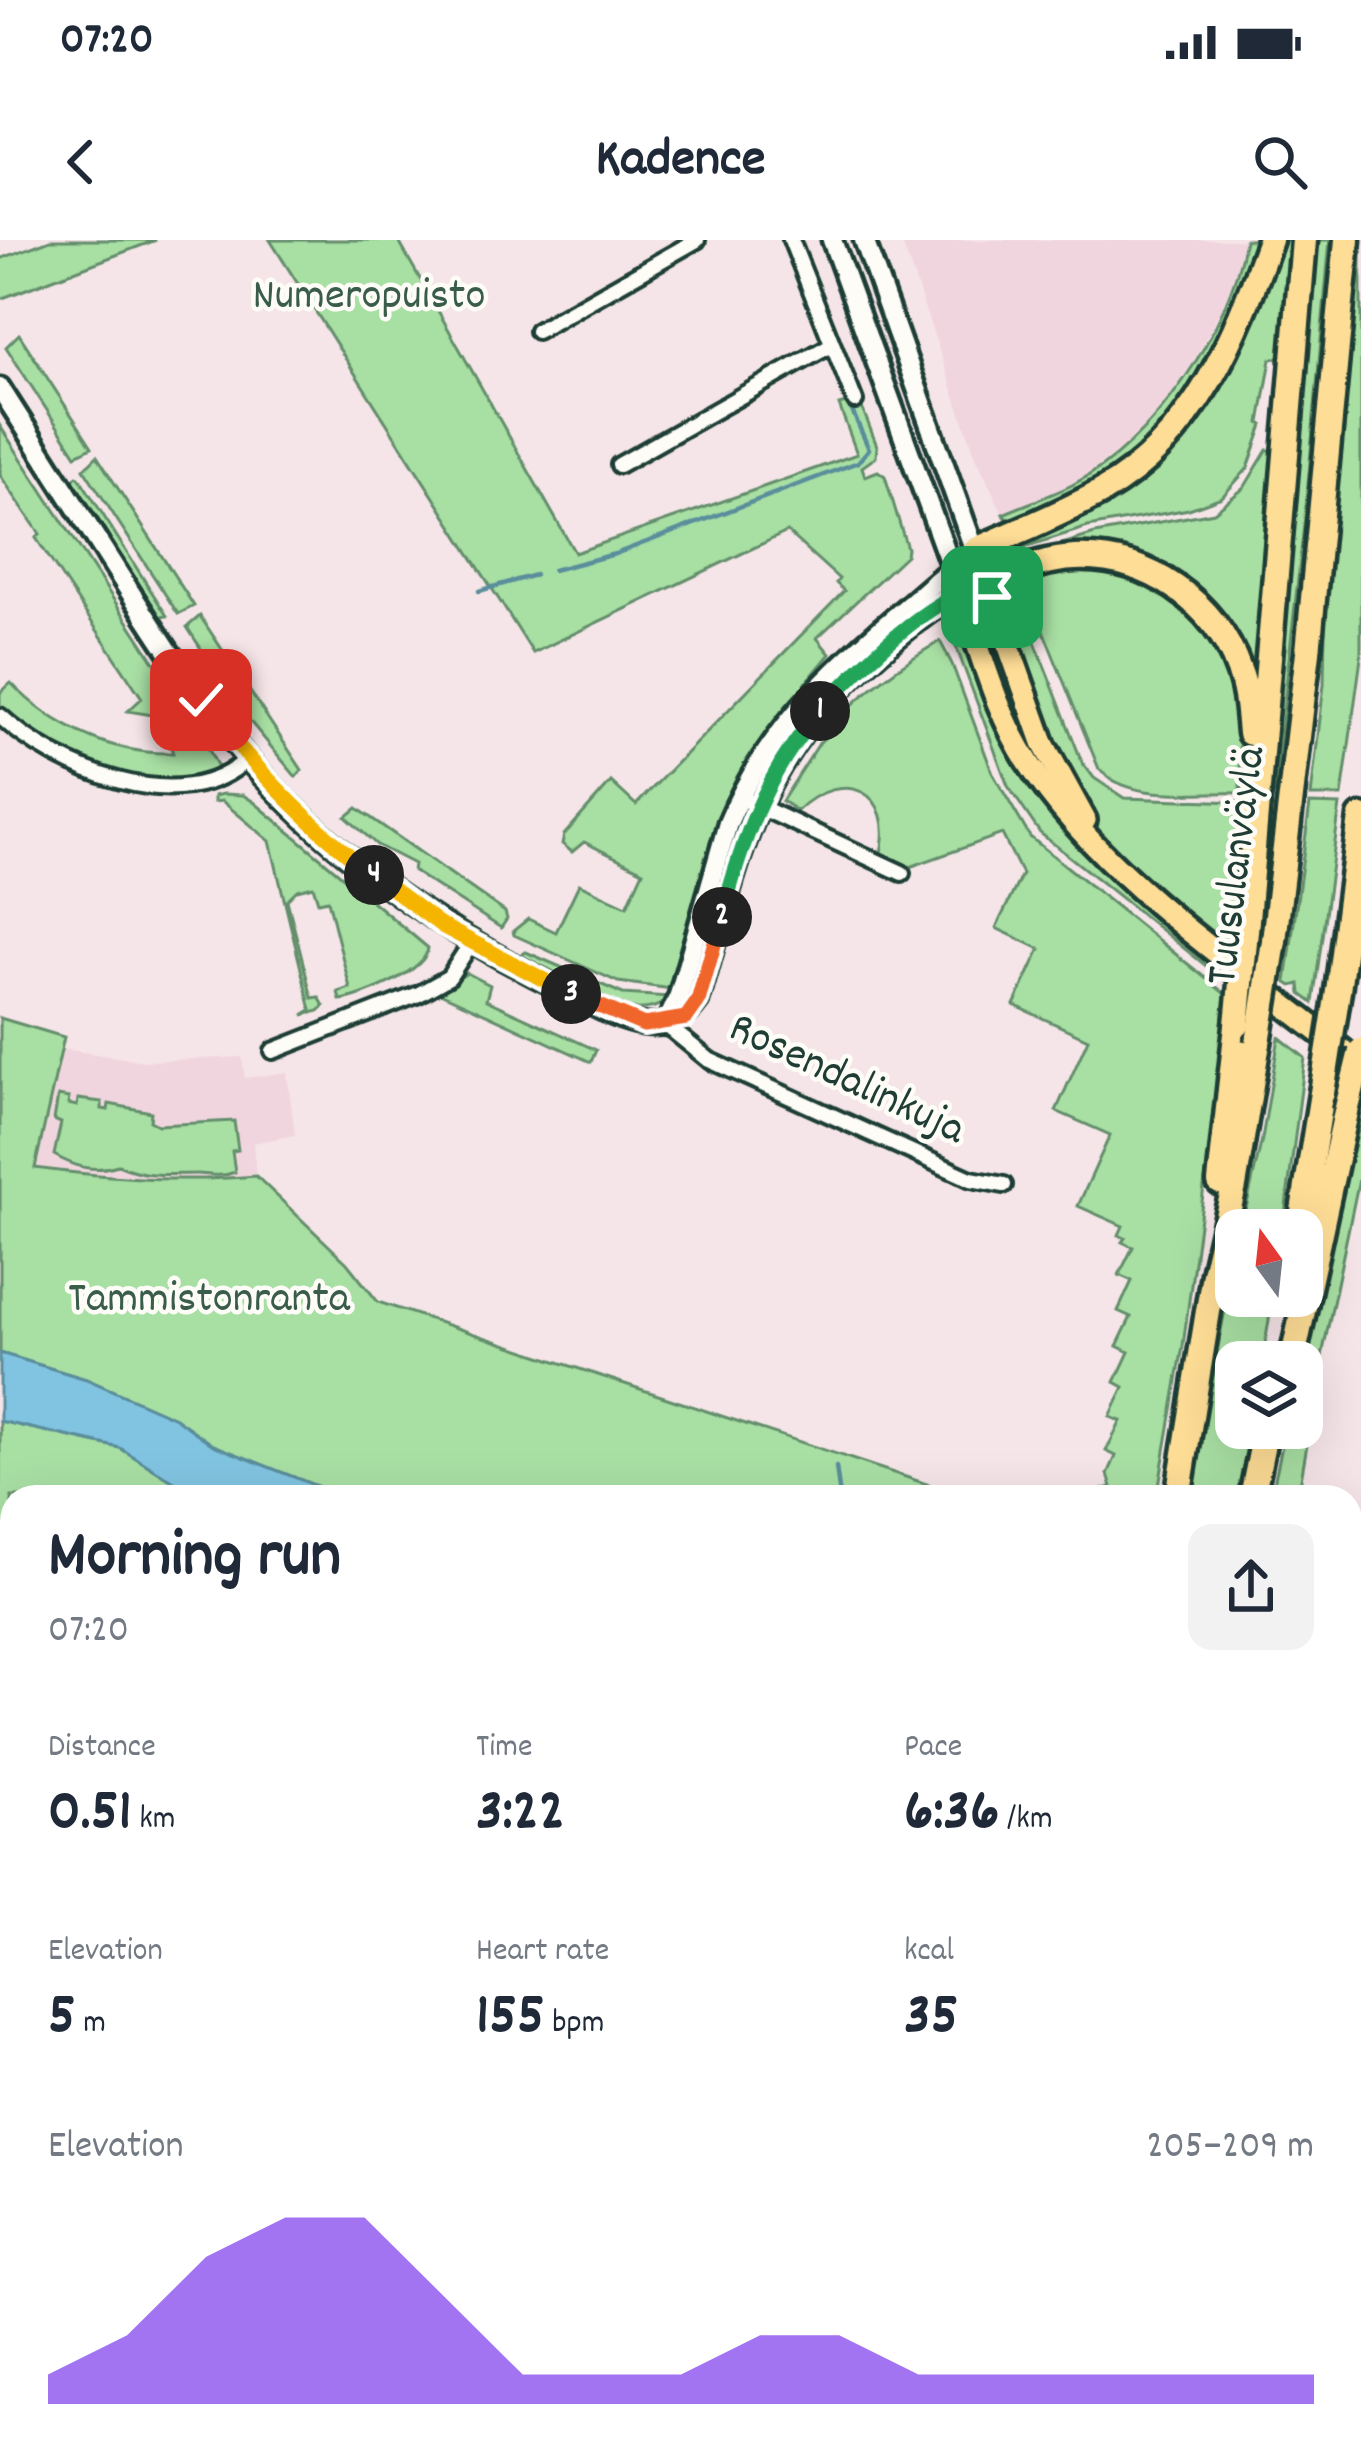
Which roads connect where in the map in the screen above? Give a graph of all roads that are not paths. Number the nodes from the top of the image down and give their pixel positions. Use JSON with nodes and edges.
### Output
{"nodes":[{"id":1,"x":697,"y":240,"type":"edge"},
{"id":2,"x":791,"y":240,"type":"edge"},
{"id":3,"x":832,"y":240,"type":"edge"},
{"id":4,"x":864,"y":240,"type":"edge"},
{"id":5,"x":1270,"y":240,"type":"edge"},
{"id":6,"x":1304,"y":240,"type":"edge"},
{"id":7,"x":1347,"y":240,"type":"edge"},
{"id":8,"x":537,"y":331,"type":"dead end"},
{"id":9,"x":831,"y":345,"type":"junction"},
{"id":10,"x":0,"y":388,"type":"edge"},
{"id":11,"x":855,"y":401,"type":"dead end"},
{"id":12,"x":619,"y":465,"type":"dead end"},
{"id":13,"x":976,"y":550,"type":"junction"},
{"id":14,"x":952,"y":567,"type":"junction"},
{"id":15,"x":986,"y":581,"type":"junction"},
{"id":16,"x":959,"y":591,"type":"junction"},
{"id":17,"x":0,"y":716,"type":"edge"},
{"id":18,"x":247,"y":759,"type":"junction"},
{"id":19,"x":1256,"y":788,"type":"junction"},
{"id":20,"x":748,"y":801,"type":"junction"},
{"id":21,"x":1361,"y":817,"type":"edge"},
{"id":22,"x":1104,"y":852,"type":"junction"},
{"id":23,"x":902,"y":873,"type":"dead end"},
{"id":24,"x":471,"y":943,"type":"junction"},
{"id":25,"x":666,"y":1024,"type":"junction"},
{"id":26,"x":273,"y":1051,"type":"dead end"},
{"id":27,"x":1361,"y":1051,"type":"edge"},
{"id":28,"x":1361,"y":1065,"type":"edge"},
{"id":29,"x":1004,"y":1185,"type":"dead end"},
{"id":30,"x":1303,"y":1209,"type":"edge"},
{"id":31,"x":1214,"y":1274,"type":"junction"},
{"id":32,"x":1297,"y":1341,"type":"edge"},
{"id":33,"x":1262,"y":1449,"type":"edge"},
{"id":34,"x":1180,"y":1485,"type":"edge"},
{"id":35,"x":1254,"y":1485,"type":"edge"}],
"edges":[{"from":1,"to":8,"type":"street"},
{"from":2,"to":9,"type":"street"},
{"from":3,"to":14,"type":"street"},
{"from":4,"to":13,"type":"street"},
{"from":5,"to":13,"type":"highway"},
{"from":6,"to":19,"type":"highway"},
{"from":7,"to":31,"type":"highway","name":"Tuusulanväylä","bridge":true},
{"from":9,"to":11,"type":"street"},
{"from":9,"to":12,"type":"street"},
{"from":10,"to":18,"type":"street"},
{"from":13,"to":14,"type":"street"},
{"from":13,"to":15,"type":"street"},
{"from":14,"to":16,"type":"street"},
{"from":14,"to":20,"type":"street"},
{"from":15,"to":16,"type":"street"},
{"from":15,"to":19,"type":"highway"},
{"from":15,"to":22,"type":"main road"},
{"from":16,"to":20,"type":"street"},
{"from":16,"to":22,"type":"main road"},
{"from":17,"to":18,"type":"street"},
{"from":18,"to":24,"type":"street"},
{"from":19,"to":31,"type":"highway","bridge":true},
{"from":20,"to":23,"type":"street"},
{"from":20,"to":25,"type":"street"},
{"from":21,"to":30,"type":"highway","bridge":true},
{"from":22,"to":28,"type":"main road"},
{"from":24,"to":25,"type":"street"},
{"from":24,"to":26,"type":"street"},
{"from":25,"to":29,"type":"street","name":"Rosendalinkuja"},
{"from":27,"to":32,"type":"highway","bridge":true},
{"from":31,"to":34,"type":"highway","name":"Tuusulanväylä"},
{"from":33,"to":35,"type":"highway"}]}
